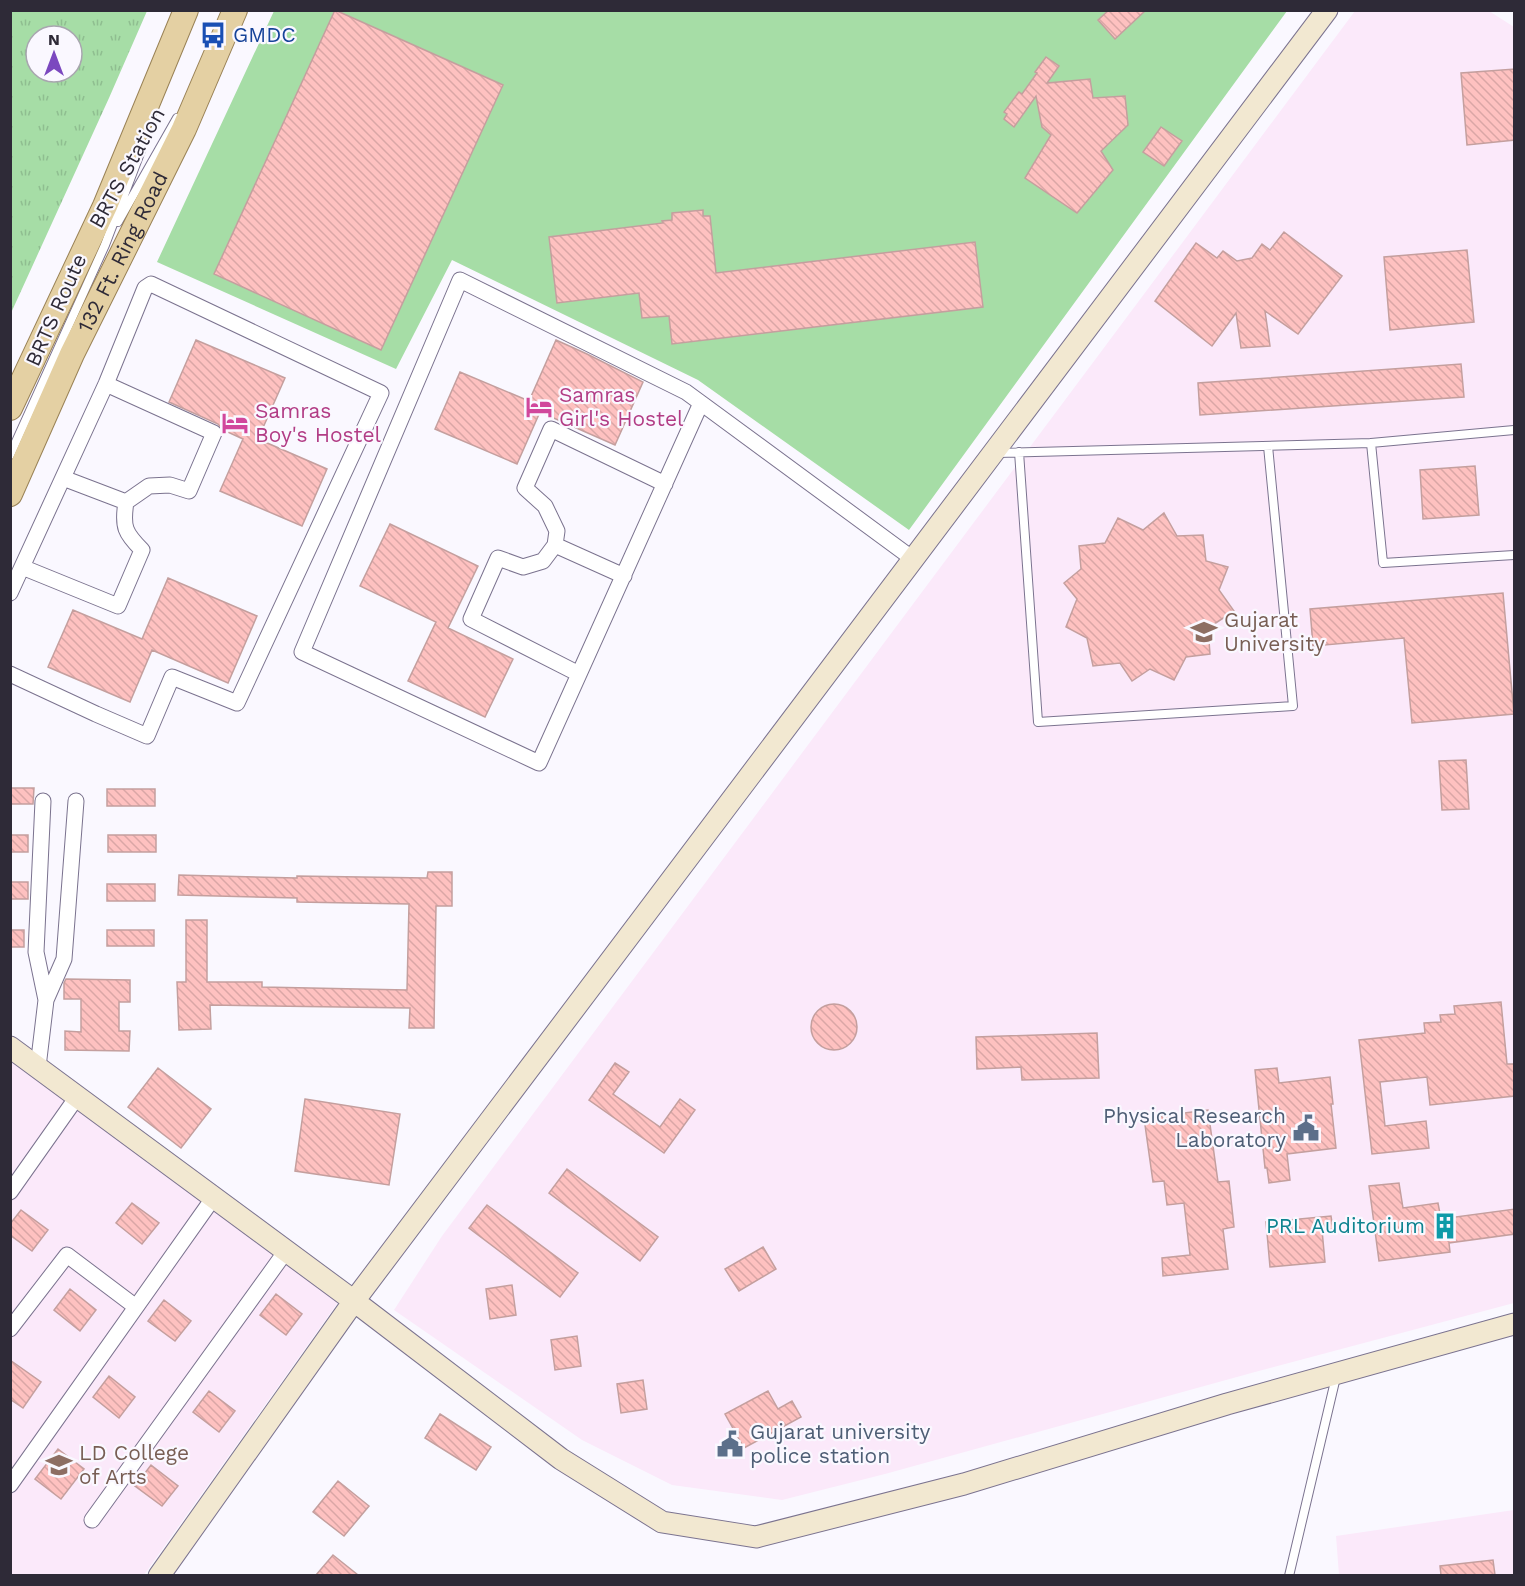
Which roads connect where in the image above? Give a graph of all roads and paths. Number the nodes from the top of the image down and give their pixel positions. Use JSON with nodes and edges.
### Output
{"nodes":[{"id":1,"x":186,"y":10,"type":"edge"},
{"id":2,"x":235,"y":10,"type":"edge"},
{"id":3,"x":1327,"y":10,"type":"edge"},
{"id":4,"x":183,"y":105,"type":"dead end"},
{"id":5,"x":145,"y":139,"type":"dead end"},
{"id":6,"x":105,"y":245,"type":"junction"},
{"id":7,"x":106,"y":384,"type":"junction"},
{"id":8,"x":701,"y":403,"type":"junction"},
{"id":9,"x":10,"y":408,"type":"edge"},
{"id":10,"x":1515,"y":430,"type":"edge"},
{"id":11,"x":1371,"y":443,"type":"junction"},
{"id":12,"x":1268,"y":446,"type":"junction"},
{"id":13,"x":1018,"y":452,"type":"junction"},
{"id":14,"x":993,"y":453,"type":"junction"},
{"id":15,"x":10,"y":455,"type":"edge"},
{"id":16,"x":63,"y":478,"type":"junction"},
{"id":17,"x":665,"y":484,"type":"junction"},
{"id":18,"x":10,"y":494,"type":"edge"},
{"id":19,"x":126,"y":502,"type":"junction"},
{"id":20,"x":555,"y":545,"type":"junction"},
{"id":21,"x":1515,"y":555,"type":"edge"},
{"id":22,"x":913,"y":559,"type":"junction"},
{"id":23,"x":22,"y":567,"type":"junction"},
{"id":24,"x":624,"y":576,"type":"junction"},
{"id":25,"x":10,"y":592,"type":"edge"},
{"id":26,"x":10,"y":674,"type":"edge"},
{"id":27,"x":579,"y":674,"type":"junction"},
{"id":28,"x":43,"y":801,"type":"dead end"},
{"id":29,"x":76,"y":801,"type":"dead end"},
{"id":30,"x":46,"y":1000,"type":"junction"},
{"id":31,"x":10,"y":1047,"type":"edge"},
{"id":32,"x":38,"y":1067,"type":"junction"},
{"id":33,"x":77,"y":1097,"type":"junction"},
{"id":34,"x":10,"y":1192,"type":"edge"},
{"id":35,"x":214,"y":1197,"type":"junction"},
{"id":36,"x":286,"y":1251,"type":"junction"},
{"id":37,"x":354,"y":1301,"type":"junction"},
{"id":38,"x":136,"y":1307,"type":"junction"},
{"id":39,"x":1515,"y":1324,"type":"edge"},
{"id":40,"x":10,"y":1329,"type":"edge"},
{"id":41,"x":1337,"y":1373,"type":"junction"},
{"id":42,"x":10,"y":1485,"type":"edge"},
{"id":43,"x":92,"y":1520,"type":"dead end"},
{"id":44,"x":159,"y":1575,"type":"edge"},
{"id":45,"x":1289,"y":1575,"type":"edge"}],
"edges":[{"from":1,"to":9,"type":"main road","name":"132 Ft. Ring Road"},
{"from":2,"to":18,"type":"main road","name":"132 Ft. Ring Road"},
{"from":3,"to":14,"type":"street"},
{"from":4,"to":6,"type":"lane","name":"BRTS Station"},
{"from":5,"to":6,"type":"lane","name":"BRTS Station"},
{"from":6,"to":15,"type":"lane","name":"BRTS Route"},
{"from":7,"to":16,"type":"street"},
{"from":7,"to":19,"type":"street"},
{"from":7,"to":26,"type":"street"},
{"from":8,"to":17,"type":"street"},
{"from":8,"to":22,"type":"street"},
{"from":8,"to":27,"type":"street"},
{"from":10,"to":11,"type":"lane"},
{"from":11,"to":12,"type":"lane"},
{"from":11,"to":21,"type":"lane"},
{"from":12,"to":13,"type":"lane"},
{"from":12,"to":13,"type":"lane"},
{"from":13,"to":14,"type":"lane"},
{"from":14,"to":22,"type":"street"},
{"from":16,"to":19,"type":"street"},
{"from":16,"to":23,"type":"street"},
{"from":17,"to":20,"type":"street"},
{"from":17,"to":24,"type":"street"},
{"from":19,"to":23,"type":"street"},
{"from":20,"to":24,"type":"street"},
{"from":20,"to":27,"type":"street"},
{"from":22,"to":37,"type":"street"},
{"from":23,"to":25,"type":"street"},
{"from":24,"to":27,"type":"street"},
{"from":28,"to":30,"type":"street"},
{"from":29,"to":30,"type":"street"},
{"from":30,"to":32,"type":"street"},
{"from":31,"to":32,"type":"street"},
{"from":32,"to":33,"type":"street"},
{"from":33,"to":34,"type":"street"},
{"from":33,"to":35,"type":"street"},
{"from":35,"to":36,"type":"street"},
{"from":35,"to":38,"type":"street"},
{"from":36,"to":37,"type":"street"},
{"from":36,"to":43,"type":"street"},
{"from":37,"to":41,"type":"street"},
{"from":37,"to":44,"type":"street"},
{"from":38,"to":40,"type":"street"},
{"from":38,"to":42,"type":"street"},
{"from":39,"to":41,"type":"street"},
{"from":41,"to":45,"type":"lane"}]}
